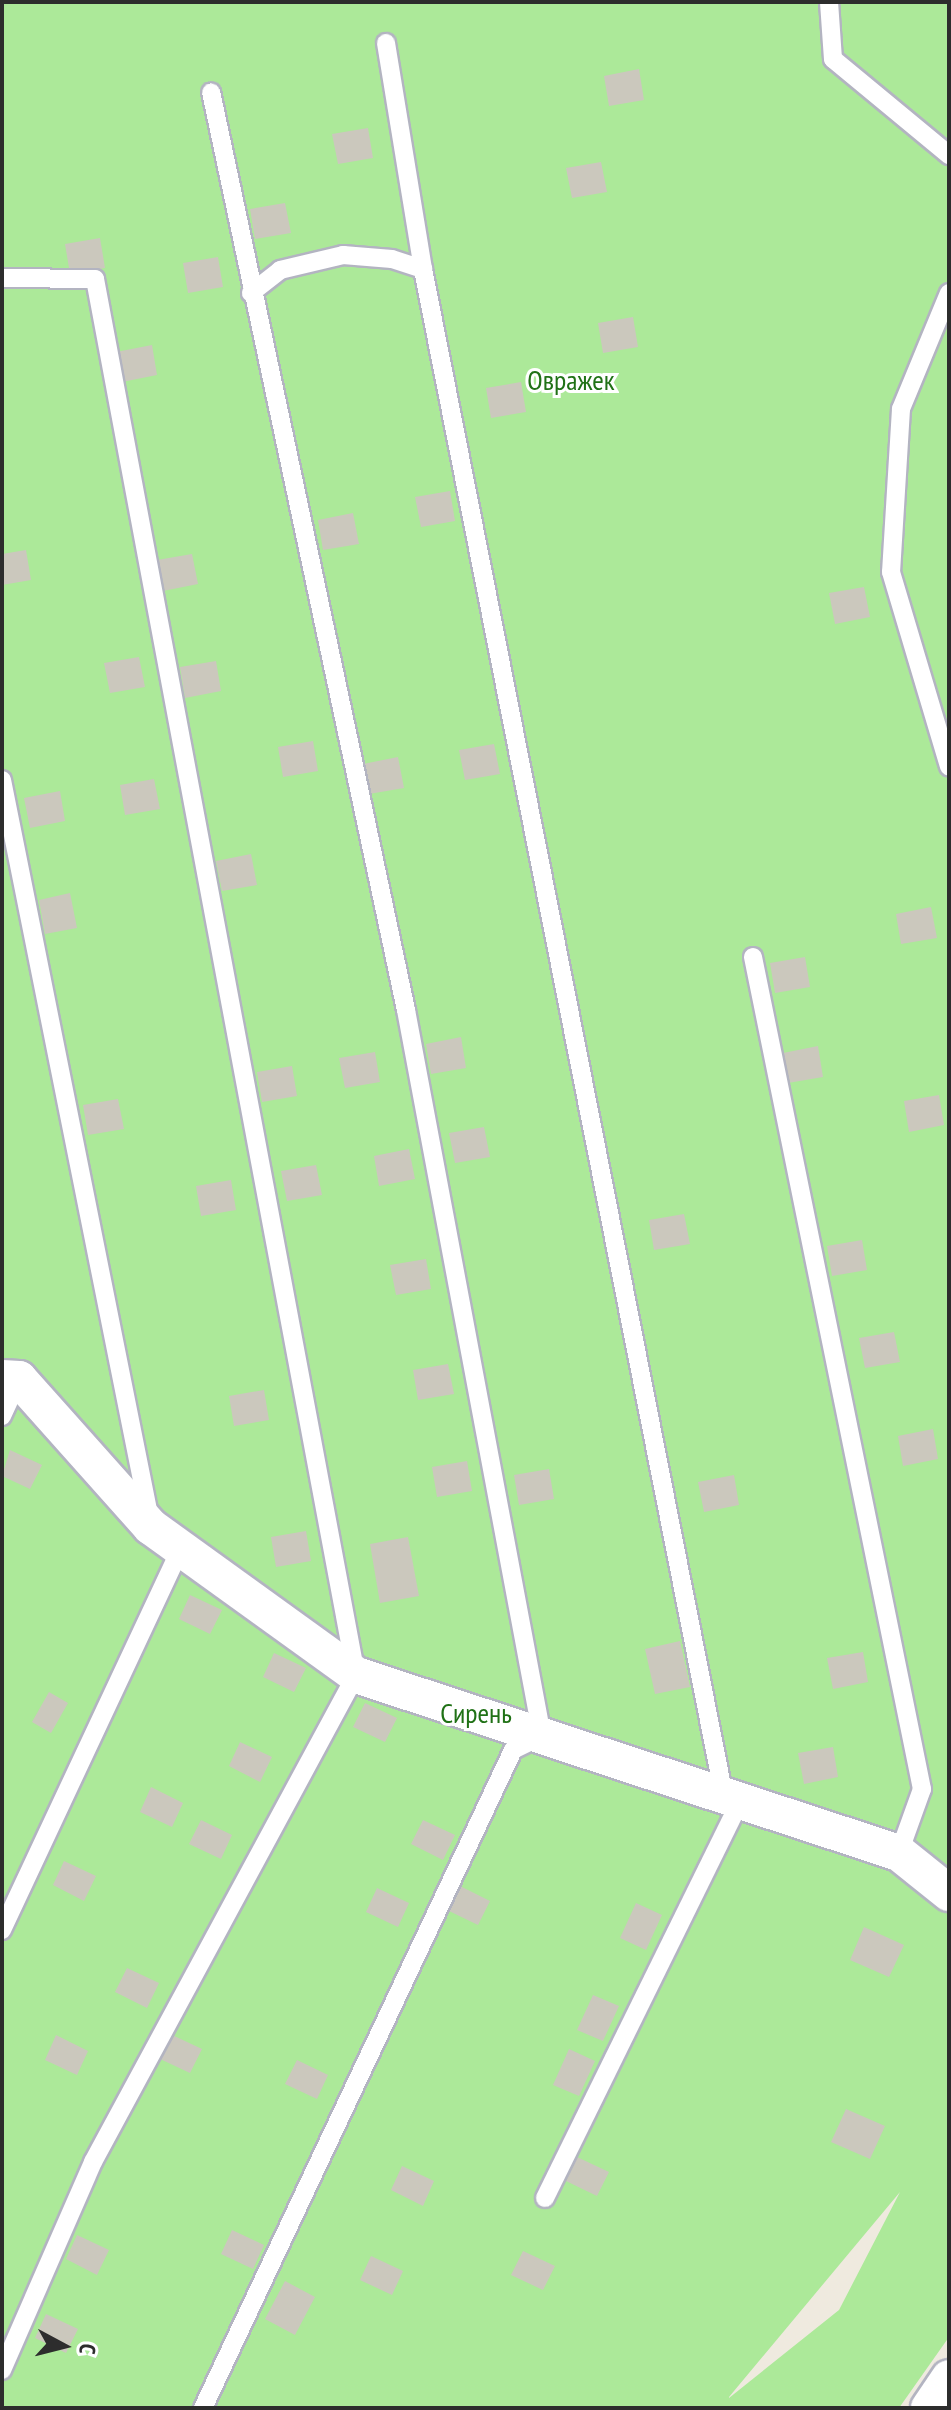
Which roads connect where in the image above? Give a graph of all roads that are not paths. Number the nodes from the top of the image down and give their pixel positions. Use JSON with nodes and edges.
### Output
{"nodes":[{"id":1,"x":829,"y":2,"type":"edge"},
{"id":2,"x":386,"y":43,"type":"dead end"},
{"id":3,"x":211,"y":92,"type":"dead end"},
{"id":4,"x":949,"y":155,"type":"edge"},
{"id":5,"x":423,"y":269,"type":"junction"},
{"id":6,"x":2,"y":278,"type":"edge"},
{"id":7,"x":251,"y":293,"type":"junction"},
{"id":8,"x":949,"y":293,"type":"edge"},
{"id":9,"x":949,"y":767,"type":"edge"},
{"id":10,"x":2,"y":780,"type":"edge"},
{"id":11,"x":753,"y":957,"type":"dead end"},
{"id":12,"x":10,"y":1378,"type":"edge"},
{"id":13,"x":2,"y":1416,"type":"edge"},
{"id":14,"x":151,"y":1527,"type":"junction"},
{"id":15,"x":181,"y":1548,"type":"junction"},
{"id":16,"x":356,"y":1675,"type":"junction"},
{"id":17,"x":542,"y":1736,"type":"junction"},
{"id":18,"x":732,"y":1798,"type":"junction"},
{"id":19,"x":899,"y":1853,"type":"junction"},
{"id":20,"x":949,"y":1893,"type":"edge"},
{"id":21,"x":2,"y":1930,"type":"edge"},
{"id":22,"x":545,"y":2198,"type":"dead end"},
{"id":23,"x":2,"y":2370,"type":"edge"},
{"id":24,"x":949,"y":2378,"type":"edge"},
{"id":25,"x":203,"y":2408,"type":"edge"},
{"id":26,"x":929,"y":2408,"type":"edge"}],
"edges":[{"from":1,"to":4,"type":"lane"},
{"from":2,"to":5,"type":"lane"},
{"from":3,"to":7,"type":"lane"},
{"from":5,"to":7,"type":"lane"},
{"from":5,"to":18,"type":"lane"},
{"from":6,"to":16,"type":"lane"},
{"from":7,"to":17,"type":"lane"},
{"from":8,"to":9,"type":"lane"},
{"from":10,"to":14,"type":"lane"},
{"from":11,"to":19,"type":"lane"},
{"from":12,"to":13,"type":"lane"},
{"from":12,"to":14,"type":"street"},
{"from":14,"to":15,"type":"street"},
{"from":15,"to":16,"type":"street"},
{"from":15,"to":21,"type":"lane"},
{"from":16,"to":17,"type":"street"},
{"from":16,"to":23,"type":"lane"},
{"from":17,"to":18,"type":"street"},
{"from":17,"to":25,"type":"lane"},
{"from":18,"to":19,"type":"street"},
{"from":18,"to":22,"type":"lane"},
{"from":19,"to":20,"type":"street"},
{"from":24,"to":26,"type":"street"}]}
